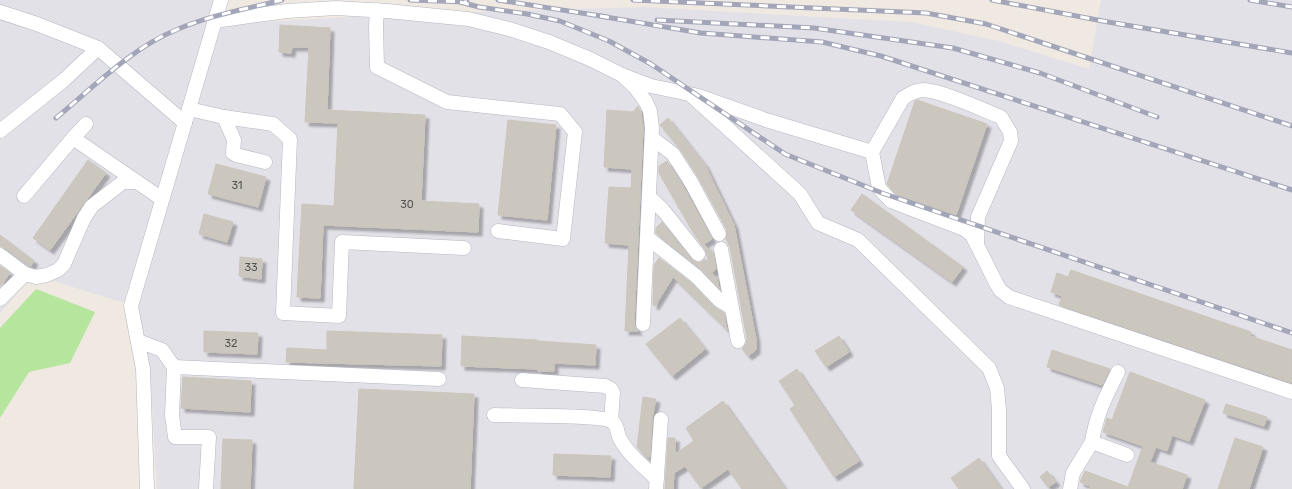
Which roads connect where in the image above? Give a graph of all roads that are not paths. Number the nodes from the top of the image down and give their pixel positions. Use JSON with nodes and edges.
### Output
{"nodes":[{"id":1,"x":221,"y":0,"type":"edge"},
{"id":2,"x":377,"y":10,"type":"junction"},
{"id":3,"x":0,"y":12,"type":"edge"},
{"id":4,"x":214,"y":21,"type":"junction"},
{"id":5,"x":98,"y":48,"type":"junction"},
{"id":6,"x":622,"y":75,"type":"junction"},
{"id":7,"x":689,"y":94,"type":"junction"},
{"id":8,"x":187,"y":116,"type":"junction"},
{"id":9,"x":224,"y":117,"type":"junction"},
{"id":10,"x":86,"y":124,"type":"dead end"},
{"id":11,"x":0,"y":131,"type":"edge"},
{"id":12,"x":652,"y":133,"type":"junction"},
{"id":13,"x":73,"y":138,"type":"junction"},
{"id":14,"x":872,"y":152,"type":"junction"},
{"id":15,"x":265,"y":162,"type":"dead end"},
{"id":16,"x":137,"y":182,"type":"junction"},
{"id":17,"x":24,"y":196,"type":"dead end"},
{"id":18,"x":649,"y":197,"type":"junction"},
{"id":19,"x":162,"y":199,"type":"junction"},
{"id":20,"x":498,"y":231,"type":"dead end"},
{"id":21,"x":719,"y":234,"type":"dead end"},
{"id":22,"x":648,"y":238,"type":"junction"},
{"id":23,"x":976,"y":244,"type":"junction"},
{"id":24,"x":464,"y":248,"type":"dead end"},
{"id":25,"x":720,"y":249,"type":"dead end"},
{"id":26,"x":698,"y":254,"type":"dead end"},
{"id":27,"x":0,"y":255,"type":"edge"},
{"id":28,"x":25,"y":274,"type":"junction"},
{"id":29,"x":2,"y":294,"type":"edge"},
{"id":30,"x":732,"y":308,"type":"junction"},
{"id":31,"x":642,"y":324,"type":"dead end"},
{"id":32,"x":138,"y":341,"type":"junction"},
{"id":33,"x":738,"y":341,"type":"dead end"},
{"id":34,"x":174,"y":367,"type":"junction"},
{"id":35,"x":1118,"y":372,"type":"dead end"},
{"id":36,"x":440,"y":379,"type":"dead end"},
{"id":37,"x":522,"y":380,"type":"dead end"},
{"id":38,"x":1292,"y":392,"type":"edge"},
{"id":39,"x":494,"y":415,"type":"dead end"},
{"id":40,"x":661,"y":419,"type":"dead end"},
{"id":41,"x":611,"y":421,"type":"junction"},
{"id":42,"x":1092,"y":442,"type":"junction"},
{"id":43,"x":1127,"y":454,"type":"dead end"},
{"id":44,"x":656,"y":484,"type":"edge"},
{"id":45,"x":146,"y":489,"type":"edge"},
{"id":46,"x":206,"y":489,"type":"edge"},
{"id":47,"x":1023,"y":489,"type":"edge"},
{"id":48,"x":1070,"y":489,"type":"edge"}],
"edges":[{"from":1,"to":4,"type":"street"},
{"from":2,"to":4,"type":"street"},
{"from":2,"to":6,"type":"street"},
{"from":2,"to":20,"type":"street"},
{"from":3,"to":5,"type":"street"},
{"from":4,"to":8,"type":"street"},
{"from":5,"to":8,"type":"street"},
{"from":5,"to":11,"type":"street"},
{"from":6,"to":7,"type":"street"},
{"from":6,"to":12,"type":"street"},
{"from":7,"to":14,"type":"street"},
{"from":7,"to":47,"type":"street"},
{"from":8,"to":9,"type":"street"},
{"from":8,"to":19,"type":"street"},
{"from":9,"to":15,"type":"street"},
{"from":9,"to":24,"type":"street"},
{"from":10,"to":13,"type":"street"},
{"from":12,"to":18,"type":"street"},
{"from":12,"to":21,"type":"street"},
{"from":13,"to":16,"type":"street"},
{"from":13,"to":17,"type":"street"},
{"from":14,"to":23,"type":"street"},
{"from":14,"to":23,"type":"street"},
{"from":16,"to":19,"type":"street"},
{"from":16,"to":28,"type":"street"},
{"from":18,"to":22,"type":"street"},
{"from":18,"to":26,"type":"street"},
{"from":19,"to":32,"type":"street"},
{"from":22,"to":30,"type":"street"},
{"from":22,"to":31,"type":"street"},
{"from":23,"to":38,"type":"street"},
{"from":25,"to":30,"type":"street"},
{"from":27,"to":28,"type":"street"},
{"from":28,"to":29,"type":"street"},
{"from":30,"to":33,"type":"street"},
{"from":32,"to":34,"type":"street"},
{"from":32,"to":45,"type":"street"},
{"from":34,"to":36,"type":"street"},
{"from":34,"to":46,"type":"street"},
{"from":35,"to":42,"type":"street"},
{"from":37,"to":41,"type":"street"},
{"from":39,"to":41,"type":"street"},
{"from":40,"to":44,"type":"street"},
{"from":41,"to":44,"type":"street"},
{"from":42,"to":43,"type":"street"},
{"from":42,"to":48,"type":"street"}]}
